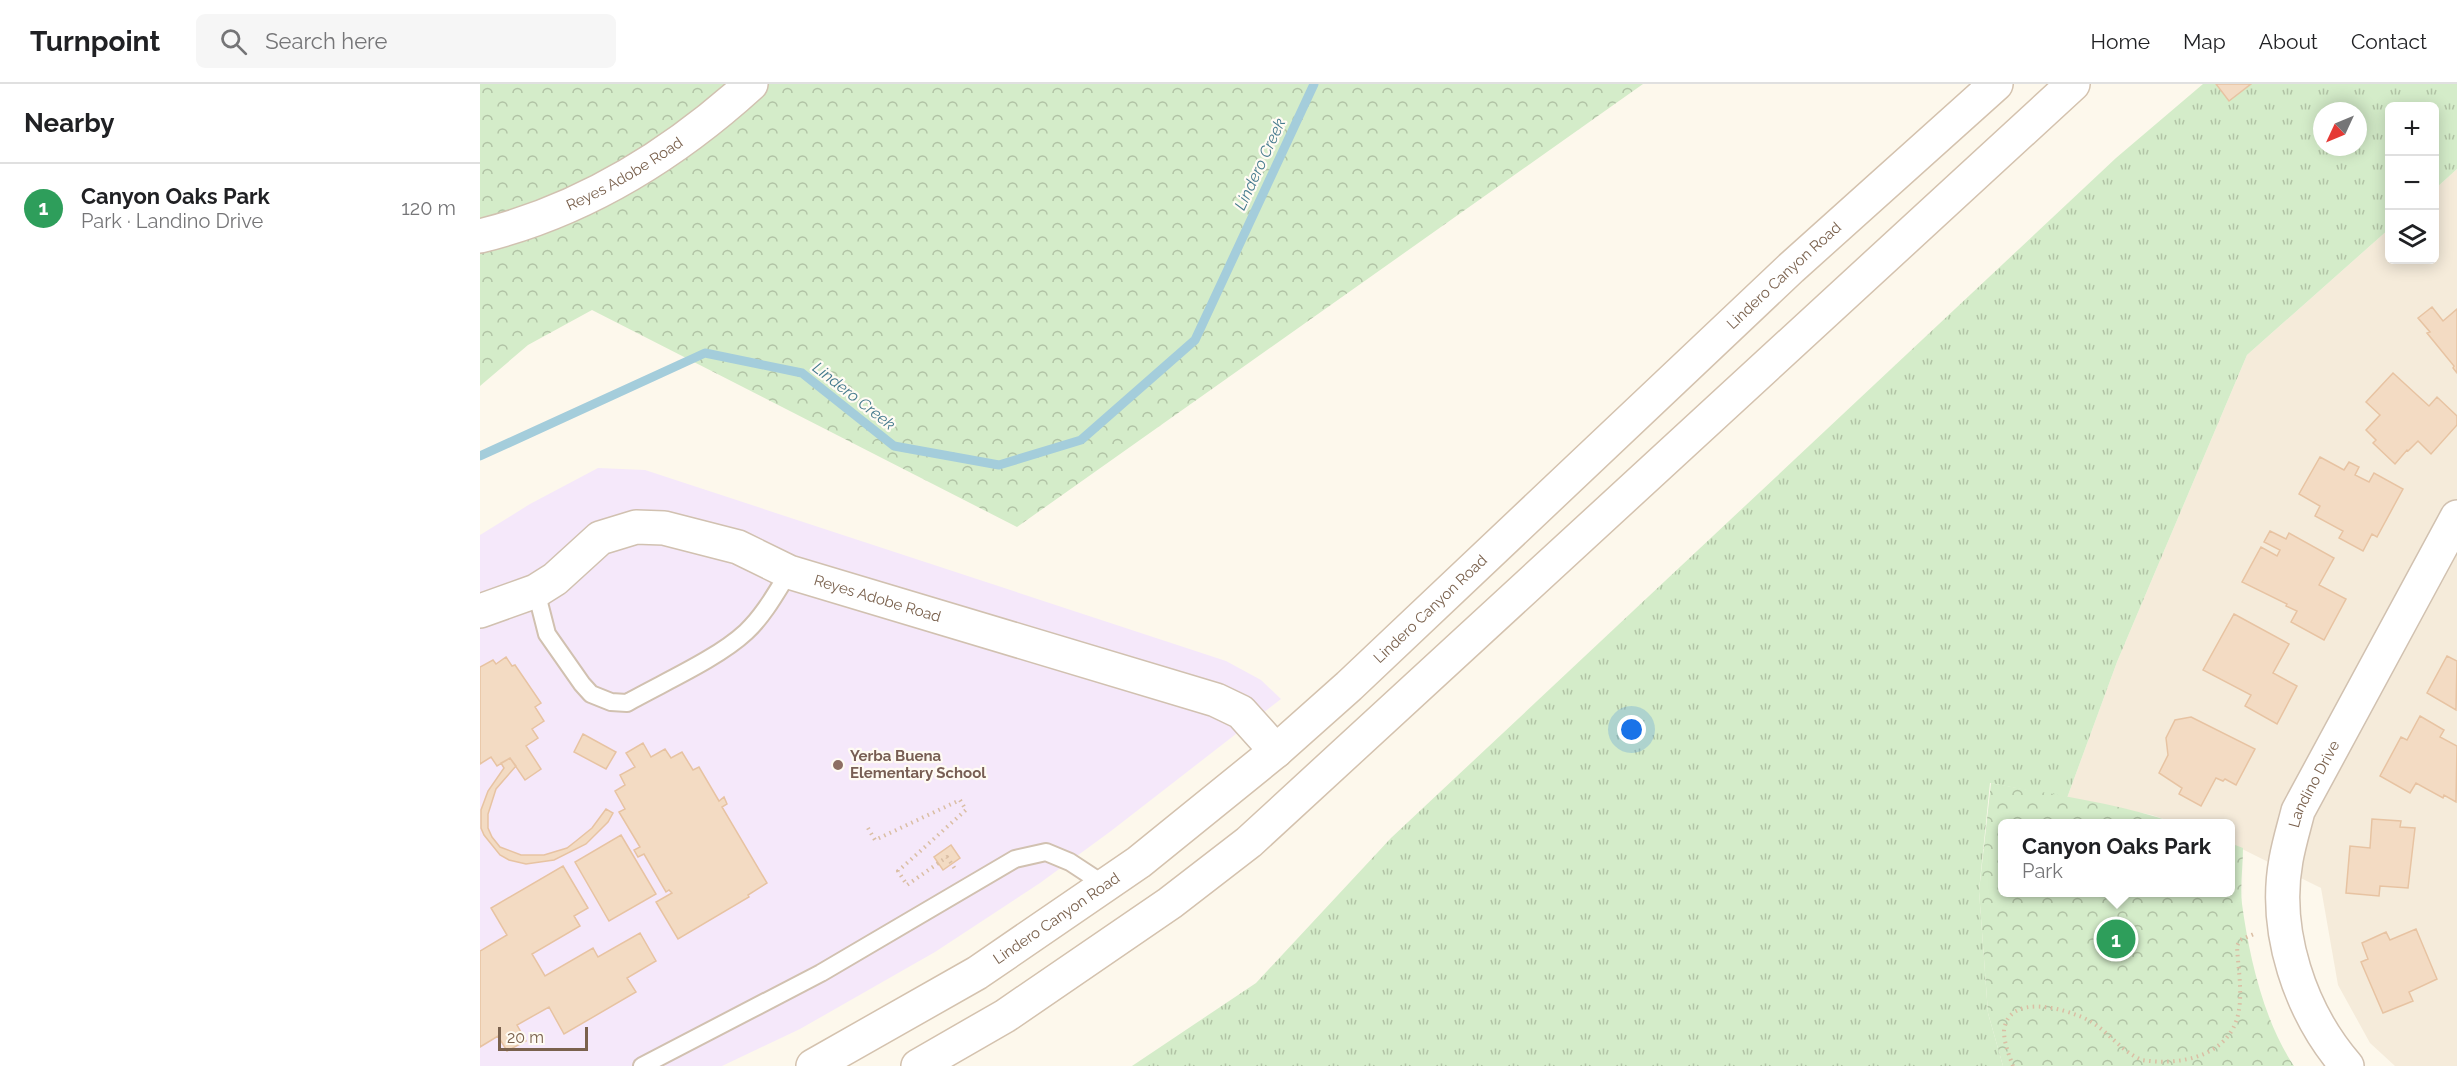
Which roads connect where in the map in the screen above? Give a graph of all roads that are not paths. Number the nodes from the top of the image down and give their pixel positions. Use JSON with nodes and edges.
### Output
{"nodes":[{"id":1,"x":751,"y":84,"type":"edge"},
{"id":2,"x":1996,"y":84,"type":"edge"},
{"id":3,"x":2073,"y":84,"type":"edge"},
{"id":4,"x":480,"y":236,"type":"edge"},
{"id":5,"x":2457,"y":517,"type":"edge"},
{"id":6,"x":1511,"y":531,"type":"junction"},
{"id":7,"x":1546,"y":569,"type":"junction"},
{"id":8,"x":789,"y":572,"type":"junction"},
{"id":9,"x":536,"y":591,"type":"junction"},
{"id":10,"x":480,"y":610,"type":"edge"},
{"id":11,"x":1276,"y":751,"type":"junction"},
{"id":12,"x":1105,"y":885,"type":"junction"},
{"id":13,"x":642,"y":1066,"type":"edge"},
{"id":14,"x":813,"y":1066,"type":"edge"},
{"id":15,"x":918,"y":1066,"type":"edge"},
{"id":16,"x":2347,"y":1066,"type":"edge"}],
"edges":[{"from":1,"to":4,"type":"main road","name":"Reyes Adobe Road"},
{"from":2,"to":6,"type":"main road","name":"Lindero Canyon Road"},
{"from":3,"to":7,"type":"main road"},
{"from":5,"to":16,"type":"main road","name":"Landino Drive"},
{"from":6,"to":7,"type":"main road"},
{"from":6,"to":11,"type":"main road","name":"Lindero Canyon Road"},
{"from":7,"to":15,"type":"main road"},
{"from":8,"to":9,"type":"main road","name":"Reyes Adobe Road"},
{"from":8,"to":9,"type":"lane"},
{"from":8,"to":11,"type":"main road","name":"Reyes Adobe Road"},
{"from":9,"to":10,"type":"main road","name":"Reyes Adobe Road"},
{"from":11,"to":12,"type":"main road","name":"Lindero Canyon Road"},
{"from":12,"to":13,"type":"lane"},
{"from":12,"to":14,"type":"main road","name":"Lindero Canyon Road"}]}
